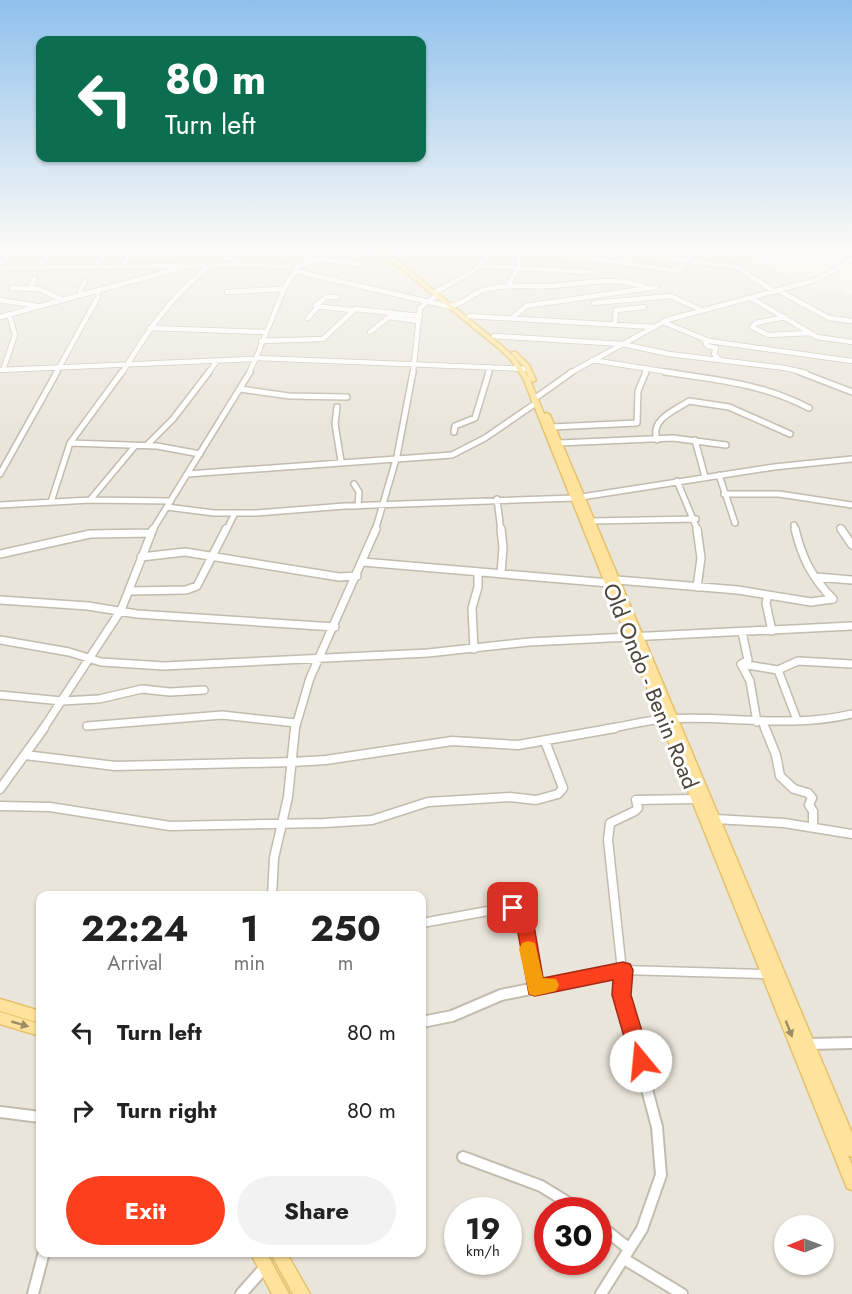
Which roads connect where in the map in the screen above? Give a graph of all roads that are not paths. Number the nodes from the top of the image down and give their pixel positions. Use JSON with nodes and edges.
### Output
{"nodes":[{"id":1,"x":35,"y":307,"type":"edge"},
{"id":2,"x":92,"y":307,"type":"edge"},
{"id":3,"x":166,"y":307,"type":"edge"},
{"id":4,"x":276,"y":307,"type":"edge"},
{"id":5,"x":421,"y":307,"type":"edge"},
{"id":6,"x":454,"y":307,"type":"edge"},
{"id":7,"x":454,"y":307,"type":"edge"},
{"id":8,"x":524,"y":307,"type":"edge"},
{"id":9,"x":640,"y":307,"type":"edge"},
{"id":10,"x":694,"y":307,"type":"edge"},
{"id":11,"x":710,"y":307,"type":"edge"},
{"id":12,"x":768,"y":307,"type":"edge"},
{"id":13,"x":809,"y":307,"type":"edge"},
{"id":14,"x":317,"y":308,"type":"joint"},
{"id":15,"x":352,"y":310,"type":"junction"},
{"id":16,"x":371,"y":310,"type":"junction"},
{"id":17,"x":699,"y":310,"type":"junction"},
{"id":18,"x":9,"y":314,"type":"junction"},
{"id":19,"x":469,"y":316,"type":"junction"},
{"id":20,"x":0,"y":317,"type":"edge"},
{"id":21,"x":392,"y":317,"type":"junction"},
{"id":22,"x":785,"y":317,"type":"junction"},
{"id":23,"x":308,"y":318,"type":"dead end"},
{"id":24,"x":420,"y":318,"type":"junction"},
{"id":25,"x":512,"y":318,"type":"junction"},
{"id":26,"x":852,"y":321,"type":"edge"},
{"id":27,"x":663,"y":322,"type":"junction"},
{"id":28,"x":615,"y":324,"type":"junction"},
{"id":29,"x":654,"y":327,"type":"junction"},
{"id":30,"x":149,"y":328,"type":"junction"},
{"id":31,"x":265,"y":332,"type":"junction"},
{"id":32,"x":370,"y":332,"type":"dead end"},
{"id":33,"x":810,"y":333,"type":"junction"},
{"id":34,"x":494,"y":336,"type":"junction"},
{"id":35,"x":705,"y":341,"type":"junction"},
{"id":36,"x":261,"y":342,"type":"junction"},
{"id":37,"x":852,"y":342,"type":"edge"},
{"id":38,"x":622,"y":344,"type":"junction"},
{"id":39,"x":254,"y":359,"type":"junction"},
{"id":40,"x":719,"y":359,"type":"junction"},
{"id":41,"x":217,"y":360,"type":"junction"},
{"id":42,"x":592,"y":360,"type":"junction"},
{"id":43,"x":852,"y":362,"type":"edge"},
{"id":44,"x":128,"y":364,"type":"junction"},
{"id":45,"x":414,"y":364,"type":"junction"},
{"id":46,"x":486,"y":367,"type":"junction"},
{"id":47,"x":523,"y":367,"type":"junction"},
{"id":48,"x":58,"y":368,"type":"junction"},
{"id":49,"x":647,"y":369,"type":"junction"},
{"id":50,"x":1,"y":370,"type":"edge"},
{"id":51,"x":241,"y":388,"type":"junction"},
{"id":52,"x":852,"y":392,"type":"edge"},
{"id":53,"x":347,"y":397,"type":"dead end"},
{"id":54,"x":537,"y":400,"type":"junction"},
{"id":55,"x":337,"y":407,"type":"dead end"},
{"id":56,"x":809,"y":408,"type":"dead end"},
{"id":57,"x":552,"y":427,"type":"junction"},
{"id":58,"x":454,"y":432,"type":"dead end"},
{"id":59,"x":790,"y":434,"type":"dead end"},
{"id":60,"x":657,"y":440,"type":"junction"},
{"id":61,"x":695,"y":440,"type":"junction"},
{"id":62,"x":70,"y":443,"type":"junction"},
{"id":63,"x":559,"y":443,"type":"junction"},
{"id":64,"x":726,"y":445,"type":"dead end"},
{"id":65,"x":135,"y":446,"type":"junction"},
{"id":66,"x":147,"y":446,"type":"junction"},
{"id":67,"x":200,"y":454,"type":"junction"},
{"id":68,"x":398,"y":457,"type":"junction"},
{"id":69,"x":852,"y":459,"type":"edge"},
{"id":70,"x":341,"y":461,"type":"junction"},
{"id":71,"x":0,"y":474,"type":"edge"},
{"id":72,"x":187,"y":474,"type":"junction"},
{"id":73,"x":718,"y":475,"type":"junction"},
{"id":74,"x":705,"y":477,"type":"junction"},
{"id":75,"x":677,"y":482,"type":"junction"},
{"id":76,"x":354,"y":484,"type":"dead end"},
{"id":77,"x":724,"y":494,"type":"junction"},
{"id":78,"x":578,"y":497,"type":"junction"},
{"id":79,"x":496,"y":499,"type":"junction"},
{"id":80,"x":90,"y":500,"type":"junction"},
{"id":81,"x":51,"y":502,"type":"junction"},
{"id":82,"x":0,"y":504,"type":"edge"},
{"id":83,"x":169,"y":504,"type":"junction"},
{"id":84,"x":383,"y":505,"type":"junction"},
{"id":85,"x":852,"y":505,"type":"edge"},
{"id":86,"x":358,"y":506,"type":"junction"},
{"id":87,"x":235,"y":513,"type":"junction"},
{"id":88,"x":696,"y":519,"type":"junction"},
{"id":89,"x":591,"y":521,"type":"junction"},
{"id":90,"x":735,"y":523,"type":"dead end"},
{"id":91,"x":794,"y":525,"type":"dead end"},
{"id":92,"x":840,"y":528,"type":"dead end"},
{"id":93,"x":151,"y":533,"type":"junction"},
{"id":94,"x":852,"y":545,"type":"edge"},
{"id":95,"x":0,"y":554,"type":"edge"},
{"id":96,"x":212,"y":555,"type":"junction"},
{"id":97,"x":141,"y":557,"type":"junction"},
{"id":98,"x":363,"y":562,"type":"junction"},
{"id":99,"x":478,"y":572,"type":"junction"},
{"id":100,"x":501,"y":574,"type":"junction"},
{"id":101,"x":357,"y":576,"type":"junction"},
{"id":102,"x":816,"y":577,"type":"junction"},
{"id":103,"x":852,"y":579,"type":"edge"},
{"id":104,"x":613,"y":582,"type":"junction"},
{"id":105,"x":697,"y":587,"type":"junction"},
{"id":106,"x":130,"y":591,"type":"junction"},
{"id":107,"x":768,"y":595,"type":"junction"},
{"id":108,"x":0,"y":600,"type":"edge"},
{"id":109,"x":121,"y":610,"type":"junction"},
{"id":110,"x":852,"y":626,"type":"edge"},
{"id":111,"x":335,"y":627,"type":"junction"},
{"id":112,"x":772,"y":631,"type":"junction"},
{"id":113,"x":742,"y":632,"type":"junction"},
{"id":114,"x":640,"y":636,"type":"junction"},
{"id":115,"x":630,"y":638,"type":"junction"},
{"id":116,"x":0,"y":640,"type":"edge"},
{"id":117,"x":474,"y":649,"type":"junction"},
{"id":118,"x":319,"y":658,"type":"junction"},
{"id":119,"x":90,"y":659,"type":"junction"},
{"id":120,"x":741,"y":664,"type":"junction"},
{"id":121,"x":852,"y":664,"type":"edge"},
{"id":122,"x":778,"y":670,"type":"junction"},
{"id":123,"x":204,"y":690,"type":"dead end"},
{"id":124,"x":0,"y":695,"type":"edge"},
{"id":125,"x":62,"y":701,"type":"junction"},
{"id":126,"x":852,"y":714,"type":"edge"},
{"id":127,"x":670,"y":719,"type":"junction"},
{"id":128,"x":797,"y":720,"type":"junction"},
{"id":129,"x":760,"y":722,"type":"junction"},
{"id":130,"x":296,"y":723,"type":"junction"},
{"id":131,"x":87,"y":726,"type":"dead end"},
{"id":132,"x":544,"y":741,"type":"junction"},
{"id":133,"x":25,"y":755,"type":"junction"},
{"id":134,"x":293,"y":762,"type":"junction"},
{"id":135,"x":0,"y":789,"type":"edge"},
{"id":136,"x":696,"y":800,"type":"junction"},
{"id":137,"x":0,"y":806,"type":"edge"},
{"id":138,"x":716,"y":819,"type":"junction"},
{"id":139,"x":281,"y":823,"type":"junction"},
{"id":140,"x":813,"y":825,"type":"junction"},
{"id":141,"x":852,"y":834,"type":"edge"},
{"id":142,"x":273,"y":891,"type":"edge"},
{"id":143,"x":426,"y":922,"type":"edge"},
{"id":144,"x":768,"y":966,"type":"junction"},
{"id":145,"x":623,"y":970,"type":"junction"},
{"id":146,"x":535,"y":988,"type":"junction"},
{"id":147,"x":0,"y":1005,"type":"edge"},
{"id":148,"x":36,"y":1016,"type":"edge"},
{"id":149,"x":0,"y":1018,"type":"edge"},
{"id":150,"x":426,"y":1021,"type":"edge"},
{"id":151,"x":36,"y":1029,"type":"edge"},
{"id":152,"x":852,"y":1043,"type":"edge"},
{"id":153,"x":808,"y":1044,"type":"junction"},
{"id":154,"x":0,"y":1112,"type":"edge"},
{"id":155,"x":36,"y":1116,"type":"edge"},
{"id":156,"x":847,"y":1129,"type":"edge"},
{"id":157,"x":852,"y":1150,"type":"edge"},
{"id":158,"x":463,"y":1157,"type":"dead end"},
{"id":159,"x":852,"y":1183,"type":"edge"},
{"id":160,"x":559,"y":1197,"type":"edge"},
{"id":161,"x":612,"y":1239,"type":"edge"},
{"id":162,"x":626,"y":1254,"type":"junction"},
{"id":163,"x":43,"y":1257,"type":"edge"},
{"id":164,"x":259,"y":1257,"type":"edge"},
{"id":165,"x":283,"y":1257,"type":"edge"},
{"id":166,"x":264,"y":1267,"type":"junction"},
{"id":167,"x":33,"y":1294,"type":"edge"},
{"id":168,"x":241,"y":1294,"type":"edge"},
{"id":169,"x":281,"y":1294,"type":"edge"},
{"id":170,"x":302,"y":1294,"type":"edge"},
{"id":171,"x":601,"y":1294,"type":"edge"},
{"id":172,"x":682,"y":1294,"type":"edge"}],
"edges":[{"from":1,"to":18,"type":"street"},
{"from":2,"to":48,"type":"street"},
{"from":3,"to":30,"type":"street"},
{"from":4,"to":31,"type":"street"},
{"from":5,"to":24,"type":"street"},
{"from":6,"to":19,"type":"main road","name":"Old Ondo - Benin Road"},
{"from":7,"to":47,"type":"main road","name":"Old Ondo - Benin Road"},
{"from":8,"to":25,"type":"street"},
{"from":9,"to":28,"type":"street"},
{"from":10,"to":17,"type":"street"},
{"from":11,"to":17,"type":"street"},
{"from":12,"to":22,"type":"street"},
{"from":13,"to":26,"type":"street"},
{"from":14,"to":15,"type":"street"},
{"from":14,"to":23,"type":"street"},
{"from":15,"to":16,"type":"street"},
{"from":15,"to":36,"type":"street"},
{"from":16,"to":21,"type":"street"},
{"from":16,"to":24,"type":"street"},
{"from":17,"to":27,"type":"street"},
{"from":18,"to":20,"type":"street"},
{"from":18,"to":50,"type":"street"},
{"from":19,"to":25,"type":"street"},
{"from":19,"to":34,"type":"main road","name":"Old Ondo - Benin Road"},
{"from":21,"to":24,"type":"street"},
{"from":21,"to":32,"type":"street"},
{"from":22,"to":33,"type":"street"},
{"from":22,"to":33,"type":"street"},
{"from":24,"to":45,"type":"street"},
{"from":25,"to":28,"type":"street"},
{"from":27,"to":29,"type":"street"},
{"from":27,"to":35,"type":"street"},
{"from":28,"to":29,"type":"street"},
{"from":29,"to":38,"type":"street"},
{"from":30,"to":31,"type":"street"},
{"from":30,"to":44,"type":"street"},
{"from":31,"to":36,"type":"street"},
{"from":33,"to":37,"type":"street"},
{"from":34,"to":38,"type":"street"},
{"from":34,"to":47,"type":"main road","name":"Old Ondo - Benin Road"},
{"from":35,"to":40,"type":"street"},
{"from":35,"to":43,"type":"street"},
{"from":36,"to":39,"type":"street"},
{"from":38,"to":40,"type":"street"},
{"from":38,"to":42,"type":"street"},
{"from":39,"to":41,"type":"street"},
{"from":39,"to":45,"type":"street"},
{"from":39,"to":51,"type":"street"},
{"from":40,"to":52,"type":"street"},
{"from":41,"to":44,"type":"street"},
{"from":41,"to":66,"type":"street"},
{"from":42,"to":49,"type":"street"},
{"from":42,"to":54,"type":"street"},
{"from":44,"to":48,"type":"street"},
{"from":44,"to":62,"type":"street"},
{"from":45,"to":46,"type":"street"},
{"from":45,"to":68,"type":"street"},
{"from":46,"to":47,"type":"street"},
{"from":46,"to":58,"type":"street"},
{"from":47,"to":54,"type":"main road","name":"Old Ondo - Benin Road"},
{"from":48,"to":50,"type":"street"},
{"from":48,"to":71,"type":"street"},
{"from":49,"to":56,"type":"street"},
{"from":49,"to":57,"type":"street"},
{"from":51,"to":53,"type":"street"},
{"from":51,"to":67,"type":"street"},
{"from":54,"to":57,"type":"main road","name":"Old Ondo - Benin Road"},
{"from":54,"to":68,"type":"street"},
{"from":54,"to":78,"type":"main road","name":"Old Ondo - Benin Road"},
{"from":55,"to":70,"type":"street"},
{"from":57,"to":63,"type":"main road","name":"Old Ondo - Benin Road"},
{"from":59,"to":60,"type":"street"},
{"from":60,"to":61,"type":"street"},
{"from":60,"to":63,"type":"street"},
{"from":61,"to":64,"type":"street"},
{"from":61,"to":74,"type":"street"},
{"from":62,"to":65,"type":"street"},
{"from":62,"to":81,"type":"street"},
{"from":63,"to":78,"type":"main road","name":"Old Ondo - Benin Road"},
{"from":65,"to":66,"type":"street"},
{"from":65,"to":80,"type":"street"},
{"from":66,"to":67,"type":"street"},
{"from":67,"to":72,"type":"street"},
{"from":68,"to":70,"type":"street"},
{"from":68,"to":84,"type":"street"},
{"from":69,"to":73,"type":"street"},
{"from":70,"to":72,"type":"street"},
{"from":72,"to":83,"type":"street"},
{"from":73,"to":74,"type":"street"},
{"from":73,"to":77,"type":"street"},
{"from":74,"to":75,"type":"street"},
{"from":75,"to":78,"type":"street"},
{"from":75,"to":88,"type":"street"},
{"from":76,"to":86,"type":"street"},
{"from":77,"to":85,"type":"street"},
{"from":77,"to":90,"type":"street"},
{"from":78,"to":79,"type":"street"},
{"from":78,"to":89,"type":"main road","name":"Old Ondo - Benin Road"},
{"from":78,"to":104,"type":"main road","name":"Old Ondo - Benin Road"},
{"from":79,"to":84,"type":"street"},
{"from":79,"to":100,"type":"street"},
{"from":80,"to":81,"type":"street"},
{"from":80,"to":83,"type":"street"},
{"from":81,"to":82,"type":"street"},
{"from":83,"to":87,"type":"street"},
{"from":83,"to":93,"type":"street"},
{"from":84,"to":86,"type":"street"},
{"from":84,"to":98,"type":"street"},
{"from":86,"to":87,"type":"street"},
{"from":87,"to":96,"type":"street"},
{"from":88,"to":89,"type":"street"},
{"from":88,"to":105,"type":"street"},
{"from":89,"to":104,"type":"main road","name":"Old Ondo - Benin Road"},
{"from":91,"to":102,"type":"street"},
{"from":92,"to":94,"type":"street"},
{"from":93,"to":95,"type":"street"},
{"from":93,"to":97,"type":"street"},
{"from":96,"to":97,"type":"street"},
{"from":96,"to":101,"type":"street"},
{"from":96,"to":106,"type":"street"},
{"from":97,"to":106,"type":"street"},
{"from":98,"to":99,"type":"street"},
{"from":98,"to":101,"type":"street"},
{"from":99,"to":100,"type":"street"},
{"from":99,"to":117,"type":"street"},
{"from":100,"to":104,"type":"street"},
{"from":101,"to":111,"type":"street"},
{"from":102,"to":103,"type":"street"},
{"from":102,"to":107,"type":"street"},
{"from":104,"to":105,"type":"street"},
{"from":104,"to":114,"type":"main road","name":"Old Ondo - Benin Road"},
{"from":104,"to":115,"type":"main road","name":"Old Ondo - Benin Road"},
{"from":105,"to":107,"type":"street"},
{"from":106,"to":109,"type":"street"},
{"from":107,"to":112,"type":"street"},
{"from":108,"to":109,"type":"street"},
{"from":109,"to":111,"type":"street"},
{"from":109,"to":119,"type":"street"},
{"from":110,"to":112,"type":"street"},
{"from":111,"to":118,"type":"street"},
{"from":112,"to":113,"type":"street"},
{"from":113,"to":114,"type":"street"},
{"from":113,"to":120,"type":"street"},
{"from":114,"to":115,"type":"street"},
{"from":114,"to":127,"type":"main road","name":"Old Ondo - Benin Road"},
{"from":115,"to":117,"type":"street"},
{"from":115,"to":127,"type":"main road","name":"Old Ondo - Benin Road"},
{"from":116,"to":119,"type":"street"},
{"from":117,"to":118,"type":"street"},
{"from":118,"to":119,"type":"street"},
{"from":118,"to":130,"type":"street"},
{"from":119,"to":125,"type":"street"},
{"from":120,"to":122,"type":"street"},
{"from":120,"to":129,"type":"street"},
{"from":121,"to":122,"type":"street"},
{"from":122,"to":128,"type":"street"},
{"from":123,"to":125,"type":"street"},
{"from":124,"to":125,"type":"street"},
{"from":125,"to":133,"type":"street"},
{"from":126,"to":128,"type":"street"},
{"from":127,"to":129,"type":"street"},
{"from":127,"to":132,"type":"street"},
{"from":127,"to":136,"type":"main road","name":"Old Ondo - Benin Road"},
{"from":127,"to":138,"type":"main road","name":"Old Ondo - Benin Road"},
{"from":128,"to":129,"type":"street"},
{"from":129,"to":140,"type":"street"},
{"from":130,"to":131,"type":"street"},
{"from":130,"to":134,"type":"street"},
{"from":132,"to":134,"type":"street"},
{"from":132,"to":139,"type":"street"},
{"from":133,"to":134,"type":"street"},
{"from":133,"to":135,"type":"street"},
{"from":134,"to":139,"type":"street"},
{"from":136,"to":144,"type":"main road","name":"Old Ondo - Benin Road"},
{"from":136,"to":145,"type":"street"},
{"from":137,"to":139,"type":"street"},
{"from":138,"to":140,"type":"street"},
{"from":138,"to":144,"type":"main road","name":"Old Ondo - Benin Road"},
{"from":139,"to":142,"type":"street"},
{"from":140,"to":141,"type":"street"},
{"from":143,"to":146,"type":"street"},
{"from":144,"to":145,"type":"street"},
{"from":144,"to":153,"type":"main road","name":"Old Ondo - Benin Road"},
{"from":144,"to":159,"type":"main road","name":"Old Ondo - Benin Road","one_way":true},
{"from":145,"to":146,"type":"street"},
{"from":145,"to":162,"type":"street"},
{"from":146,"to":150,"type":"street"},
{"from":147,"to":148,"type":"main road"},
{"from":149,"to":151,"type":"main road","one_way":true},
{"from":152,"to":153,"type":"street"},
{"from":153,"to":156,"type":"main road","name":"Old Ondo - Benin Road"},
{"from":154,"to":155,"type":"street"},
{"from":156,"to":157,"type":"main road","name":"Old Ondo - Benin Road"},
{"from":158,"to":160,"type":"street"},
{"from":161,"to":162,"type":"street"},
{"from":162,"to":171,"type":"street"},
{"from":162,"to":172,"type":"street"},
{"from":163,"to":167,"type":"street"},
{"from":164,"to":166,"type":"main road"},
{"from":165,"to":170,"type":"main road"},
{"from":166,"to":168,"type":"street"},
{"from":166,"to":169,"type":"main road"}]}
